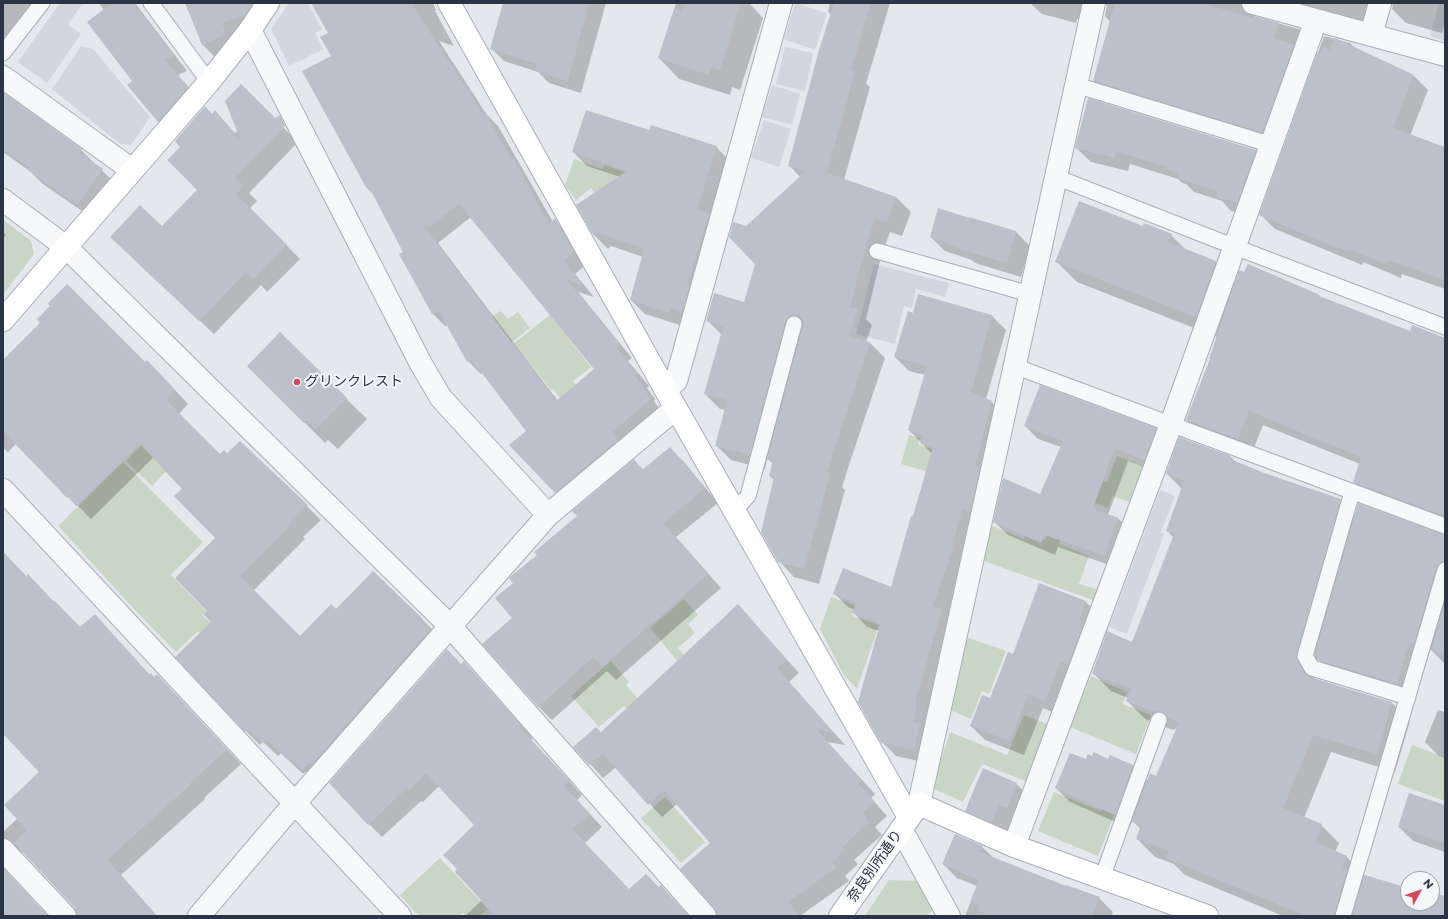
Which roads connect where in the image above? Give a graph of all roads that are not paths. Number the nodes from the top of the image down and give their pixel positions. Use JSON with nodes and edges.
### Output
{"nodes":[{"id":1,"x":42,"y":3,"type":"edge"},
{"id":2,"x":151,"y":3,"type":"edge"},
{"id":3,"x":268,"y":3,"type":"edge"},
{"id":4,"x":449,"y":3,"type":"edge"},
{"id":5,"x":781,"y":3,"type":"edge"},
{"id":6,"x":1094,"y":3,"type":"edge"},
{"id":7,"x":1253,"y":3,"type":"edge"},
{"id":8,"x":1380,"y":3,"type":"edge"},
{"id":9,"x":1316,"y":20,"type":"junction"},
{"id":10,"x":250,"y":30,"type":"junction"},
{"id":11,"x":1371,"y":35,"type":"junction"},
{"id":12,"x":3,"y":53,"type":"edge"},
{"id":13,"x":1445,"y":55,"type":"edge"},
{"id":14,"x":3,"y":77,"type":"edge"},
{"id":15,"x":209,"y":82,"type":"junction"},
{"id":16,"x":1076,"y":85,"type":"junction"},
{"id":17,"x":1272,"y":145,"type":"junction"},
{"id":18,"x":132,"y":170,"type":"junction"},
{"id":19,"x":1056,"y":177,"type":"junction"},
{"id":20,"x":3,"y":200,"type":"edge"},
{"id":21,"x":66,"y":247,"type":"junction"},
{"id":22,"x":1235,"y":247,"type":"junction"},
{"id":23,"x":877,"y":251,"type":"dead end"},
{"id":24,"x":1030,"y":294,"type":"junction"},
{"id":25,"x":3,"y":320,"type":"edge"},
{"id":26,"x":794,"y":324,"type":"dead end"},
{"id":27,"x":1445,"y":327,"type":"edge"},
{"id":28,"x":1014,"y":366,"type":"junction"},
{"id":29,"x":665,"y":389,"type":"junction"},
{"id":30,"x":676,"y":408,"type":"junction"},
{"id":31,"x":1171,"y":424,"type":"junction"},
{"id":32,"x":3,"y":490,"type":"edge"},
{"id":33,"x":1352,"y":492,"type":"junction"},
{"id":34,"x":734,"y":511,"type":"junction"},
{"id":35,"x":548,"y":515,"type":"junction"},
{"id":36,"x":1445,"y":526,"type":"edge"},
{"id":37,"x":1445,"y":570,"type":"edge"},
{"id":38,"x":450,"y":626,"type":"junction"},
{"id":39,"x":1408,"y":697,"type":"junction"},
{"id":40,"x":1159,"y":720,"type":"dead end"},
{"id":41,"x":294,"y":804,"type":"junction"},
{"id":42,"x":910,"y":817,"type":"junction"},
{"id":43,"x":1014,"y":846,"type":"junction"},
{"id":44,"x":3,"y":850,"type":"edge"},
{"id":45,"x":1102,"y":878,"type":"junction"},
{"id":46,"x":65,"y":916,"type":"edge"},
{"id":47,"x":199,"y":916,"type":"edge"},
{"id":48,"x":400,"y":916,"type":"edge"},
{"id":49,"x":705,"y":916,"type":"edge"},
{"id":50,"x":840,"y":916,"type":"edge"},
{"id":51,"x":949,"y":916,"type":"edge"},
{"id":52,"x":1207,"y":916,"type":"edge"},
{"id":53,"x":1343,"y":916,"type":"edge"}],
"edges":[{"from":1,"to":12,"type":"lane"},
{"from":2,"to":15,"type":"lane"},
{"from":3,"to":10,"type":"street"},
{"from":4,"to":29,"type":"street"},
{"from":5,"to":29,"type":"street"},
{"from":6,"to":16,"type":"street"},
{"from":7,"to":9,"type":"street"},
{"from":8,"to":11,"type":"street"},
{"from":9,"to":11,"type":"street"},
{"from":9,"to":17,"type":"street"},
{"from":10,"to":15,"type":"street"},
{"from":10,"to":35,"type":"street"},
{"from":11,"to":13,"type":"street"},
{"from":14,"to":18,"type":"street"},
{"from":15,"to":18,"type":"street"},
{"from":16,"to":17,"type":"lane"},
{"from":16,"to":19,"type":"street"},
{"from":17,"to":22,"type":"street"},
{"from":18,"to":21,"type":"street"},
{"from":19,"to":22,"type":"lane"},
{"from":19,"to":24,"type":"street"},
{"from":20,"to":21,"type":"street"},
{"from":21,"to":25,"type":"street"},
{"from":21,"to":38,"type":"street"},
{"from":22,"to":27,"type":"lane"},
{"from":22,"to":31,"type":"street"},
{"from":23,"to":24,"type":"lane"},
{"from":24,"to":28,"type":"street"},
{"from":26,"to":34,"type":"lane"},
{"from":28,"to":31,"type":"lane"},
{"from":28,"to":42,"type":"street"},
{"from":29,"to":30,"type":"street"},
{"from":30,"to":34,"type":"street"},
{"from":30,"to":35,"type":"street"},
{"from":31,"to":33,"type":"lane"},
{"from":31,"to":43,"type":"street"},
{"from":32,"to":41,"type":"street"},
{"from":33,"to":36,"type":"lane"},
{"from":33,"to":39,"type":"lane"},
{"from":34,"to":42,"type":"street"},
{"from":35,"to":38,"type":"street"},
{"from":37,"to":39,"type":"lane"},
{"from":38,"to":41,"type":"street"},
{"from":38,"to":49,"type":"street"},
{"from":39,"to":53,"type":"lane"},
{"from":40,"to":45,"type":"lane"},
{"from":41,"to":47,"type":"street"},
{"from":41,"to":48,"type":"street"},
{"from":42,"to":43,"type":"street"},
{"from":42,"to":50,"type":"street","name":"奈良別所通り"},
{"from":42,"to":51,"type":"street"},
{"from":43,"to":45,"type":"street"},
{"from":44,"to":46,"type":"street"},
{"from":45,"to":52,"type":"street"}]}
